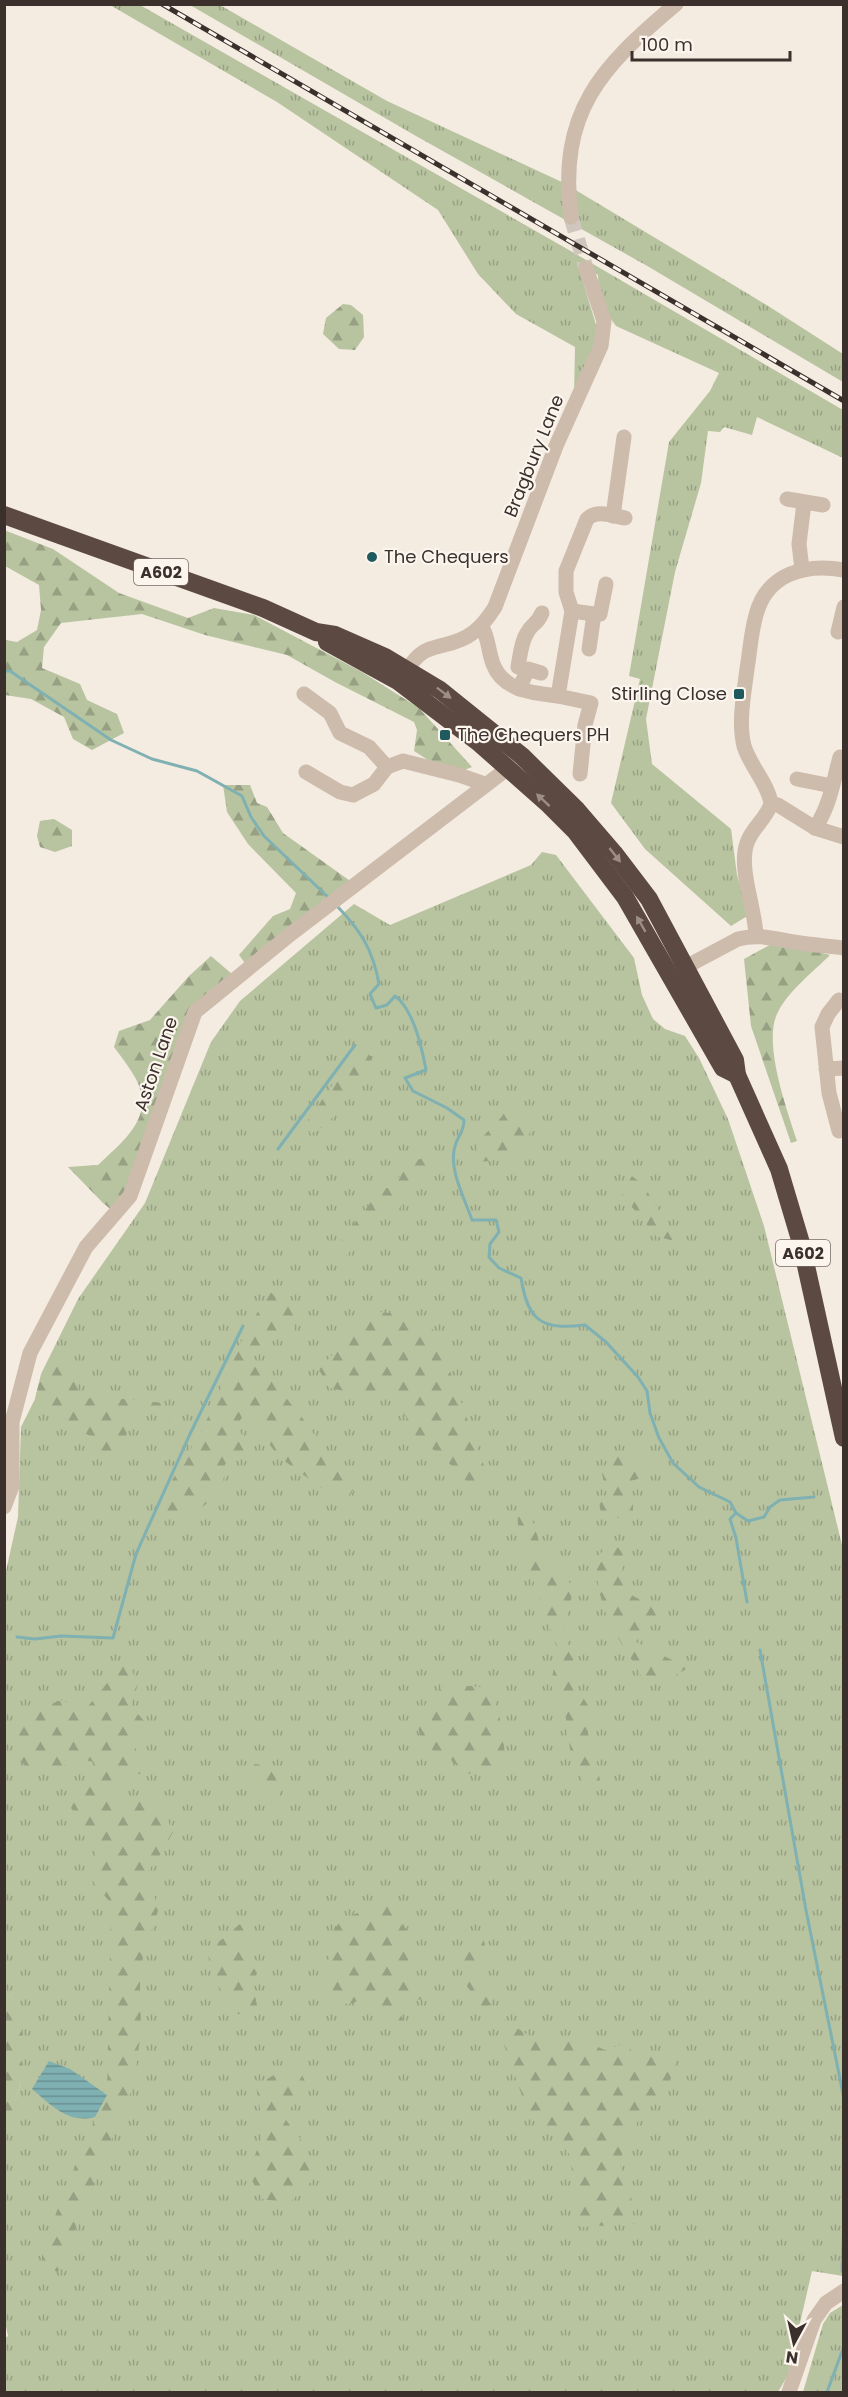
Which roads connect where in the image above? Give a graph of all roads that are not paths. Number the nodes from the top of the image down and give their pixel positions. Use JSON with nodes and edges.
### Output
{"nodes":[{"id":1,"x":676,"y":4,"type":"edge"},
{"id":2,"x":571,"y":217,"type":"tunnel mouth"},
{"id":3,"x":586,"y":268,"type":"tunnel mouth"},
{"id":4,"x":624,"y":437,"type":"dead end"},
{"id":5,"x":787,"y":499,"type":"dead end"},
{"id":6,"x":804,"y":503,"type":"junction"},
{"id":7,"x":822,"y":505,"type":"dead end"},
{"id":8,"x":4,"y":515,"type":"edge"},
{"id":9,"x":802,"y":568,"type":"junction"},
{"id":10,"x":843,"y":570,"type":"edge"},
{"id":11,"x":606,"y":584,"type":"dead end"},
{"id":12,"x":843,"y":607,"type":"edge"},
{"id":13,"x":572,"y":610,"type":"junction"},
{"id":14,"x":542,"y":614,"type":"dead end"},
{"id":15,"x":594,"y":614,"type":"junction"},
{"id":16,"x":482,"y":627,"type":"junction"},
{"id":17,"x":838,"y":632,"type":"dead end"},
{"id":18,"x":589,"y":649,"type":"dead end"},
{"id":19,"x":403,"y":675,"type":"junction"},
{"id":20,"x":519,"y":689,"type":"junction"},
{"id":21,"x":304,"y":694,"type":"dead end"},
{"id":22,"x":558,"y":696,"type":"junction"},
{"id":23,"x":840,"y":757,"type":"dead end"},
{"id":24,"x":516,"y":763,"type":"junction"},
{"id":25,"x":387,"y":767,"type":"junction"},
{"id":26,"x":306,"y":772,"type":"dead end"},
{"id":27,"x":580,"y":774,"type":"dead end"},
{"id":28,"x":797,"y":779,"type":"dead end"},
{"id":29,"x":485,"y":784,"type":"junction"},
{"id":30,"x":832,"y":786,"type":"junction"},
{"id":31,"x":771,"y":804,"type":"junction"},
{"id":32,"x":815,"y":828,"type":"junction"},
{"id":33,"x":843,"y":837,"type":"edge"},
{"id":34,"x":756,"y":935,"type":"junction"},
{"id":35,"x":843,"y":948,"type":"edge"},
{"id":36,"x":678,"y":971,"type":"junction"},
{"id":37,"x":839,"y":1000,"type":"dead end"},
{"id":38,"x":843,"y":1068,"type":"edge"},
{"id":39,"x":826,"y":1069,"type":"junction"},
{"id":40,"x":737,"y":1075,"type":"junction"},
{"id":41,"x":839,"y":1112,"type":"edge"},
{"id":42,"x":839,"y":1131,"type":"dead end"},
{"id":43,"x":843,"y":1438,"type":"edge"},
{"id":44,"x":4,"y":1507,"type":"edge"},
{"id":45,"x":843,"y":2291,"type":"edge"},
{"id":46,"x":789,"y":2392,"type":"edge"}],
"edges":[{"from":1,"to":2,"type":"street"},
{"from":3,"to":16,"type":"street","name":"Bragbury Lane"},
{"from":4,"to":13,"type":"street"},
{"from":5,"to":6,"type":"street"},
{"from":6,"to":7,"type":"street"},
{"from":6,"to":9,"type":"street"},
{"from":8,"to":19,"type":"highway","number":"A602"},
{"from":9,"to":10,"type":"street"},
{"from":9,"to":31,"type":"street"},
{"from":11,"to":15,"type":"street"},
{"from":12,"to":17,"type":"street"},
{"from":13,"to":15,"type":"street"},
{"from":13,"to":22,"type":"street"},
{"from":14,"to":20,"type":"street"},
{"from":15,"to":18,"type":"street"},
{"from":16,"to":19,"type":"street"},
{"from":16,"to":20,"type":"street"},
{"from":19,"to":24,"type":"highway","number":"A602"},
{"from":20,"to":22,"type":"street"},
{"from":21,"to":25,"type":"street"},
{"from":22,"to":27,"type":"street"},
{"from":23,"to":30,"type":"street"},
{"from":24,"to":29,"type":"street","name":"Aston Lane"},
{"from":24,"to":36,"type":"highway","number":"A602"},
{"from":25,"to":26,"type":"street"},
{"from":25,"to":29,"type":"street"},
{"from":28,"to":30,"type":"street"},
{"from":29,"to":44,"type":"street","name":"Aston Lane"},
{"from":30,"to":32,"type":"street"},
{"from":31,"to":32,"type":"street"},
{"from":31,"to":34,"type":"street"},
{"from":32,"to":33,"type":"street"},
{"from":34,"to":35,"type":"street"},
{"from":34,"to":36,"type":"street"},
{"from":36,"to":40,"type":"highway","number":"A602"},
{"from":36,"to":40,"type":"highway","number":"A602"},
{"from":37,"to":39,"type":"street"},
{"from":38,"to":39,"type":"street"},
{"from":39,"to":41,"type":"street"},
{"from":40,"to":43,"type":"highway","number":"A602"},
{"from":41,"to":42,"type":"street"},
{"from":45,"to":46,"type":"street"}]}
